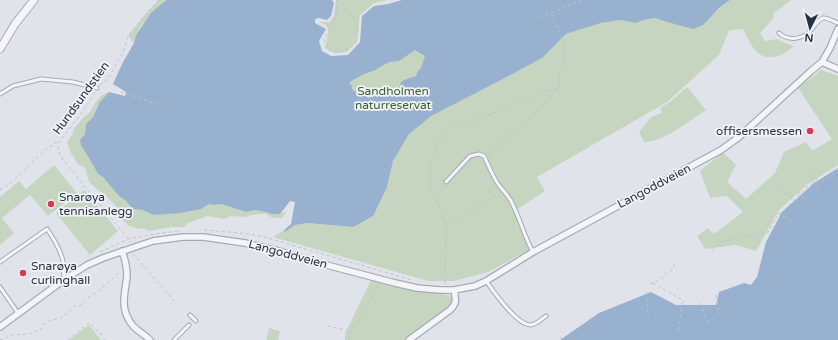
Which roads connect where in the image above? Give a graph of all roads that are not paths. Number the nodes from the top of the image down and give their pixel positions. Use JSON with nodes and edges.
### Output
{"nodes":[{"id":1,"x":34,"y":0,"type":"edge"},
{"id":2,"x":838,"y":23,"type":"edge"},
{"id":3,"x":838,"y":29,"type":"edge"},
{"id":4,"x":779,"y":33,"type":"dead end"},
{"id":5,"x":0,"y":47,"type":"edge"},
{"id":6,"x":822,"y":62,"type":"junction"},
{"id":7,"x":838,"y":69,"type":"edge"},
{"id":8,"x":97,"y":88,"type":"road end"},
{"id":9,"x":0,"y":94,"type":"edge"},
{"id":10,"x":446,"y":182,"type":"dead end"},
{"id":11,"x":122,"y":251,"type":"junction"},
{"id":12,"x":533,"y":252,"type":"junction"},
{"id":13,"x":0,"y":262,"type":"edge"},
{"id":14,"x":65,"y":279,"type":"junction"},
{"id":15,"x":486,"y":282,"type":"junction"},
{"id":16,"x":0,"y":287,"type":"edge"},
{"id":17,"x":454,"y":290,"type":"junction"},
{"id":18,"x":18,"y":313,"type":"junction"},
{"id":19,"x":190,"y":315,"type":"dead end"},
{"id":20,"x":546,"y":316,"type":"dead end"},
{"id":21,"x":196,"y":322,"type":"dead end"},
{"id":22,"x":189,"y":325,"type":"dead end"},
{"id":23,"x":0,"y":326,"type":"edge"},
{"id":24,"x":150,"y":340,"type":"edge"},
{"id":25,"x":174,"y":340,"type":"edge"},
{"id":26,"x":409,"y":340,"type":"edge"}],
"edges":[{"from":1,"to":5,"type":"street"},
{"from":2,"to":4,"type":"lane"},
{"from":3,"to":6,"type":"street"},
{"from":6,"to":7,"type":"street"},
{"from":6,"to":12,"type":"street","name":"Langoddveien"},
{"from":8,"to":9,"type":"lane"},
{"from":10,"to":12,"type":"lane"},
{"from":11,"to":14,"type":"street","name":"Langoddveien"},
{"from":11,"to":17,"type":"street","name":"Langoddveien"},
{"from":11,"to":24,"type":"street"},
{"from":12,"to":15,"type":"street","name":"Langoddveien"},
{"from":13,"to":14,"type":"lane"},
{"from":14,"to":18,"type":"street","name":"Langoddveien"},
{"from":15,"to":17,"type":"street","name":"Langoddveien"},
{"from":15,"to":20,"type":"lane"},
{"from":16,"to":18,"type":"lane"},
{"from":17,"to":26,"type":"street"},
{"from":18,"to":23,"type":"street","name":"Langoddveien"},
{"from":19,"to":21,"type":"lane"},
{"from":22,"to":25,"type":"lane"}]}
